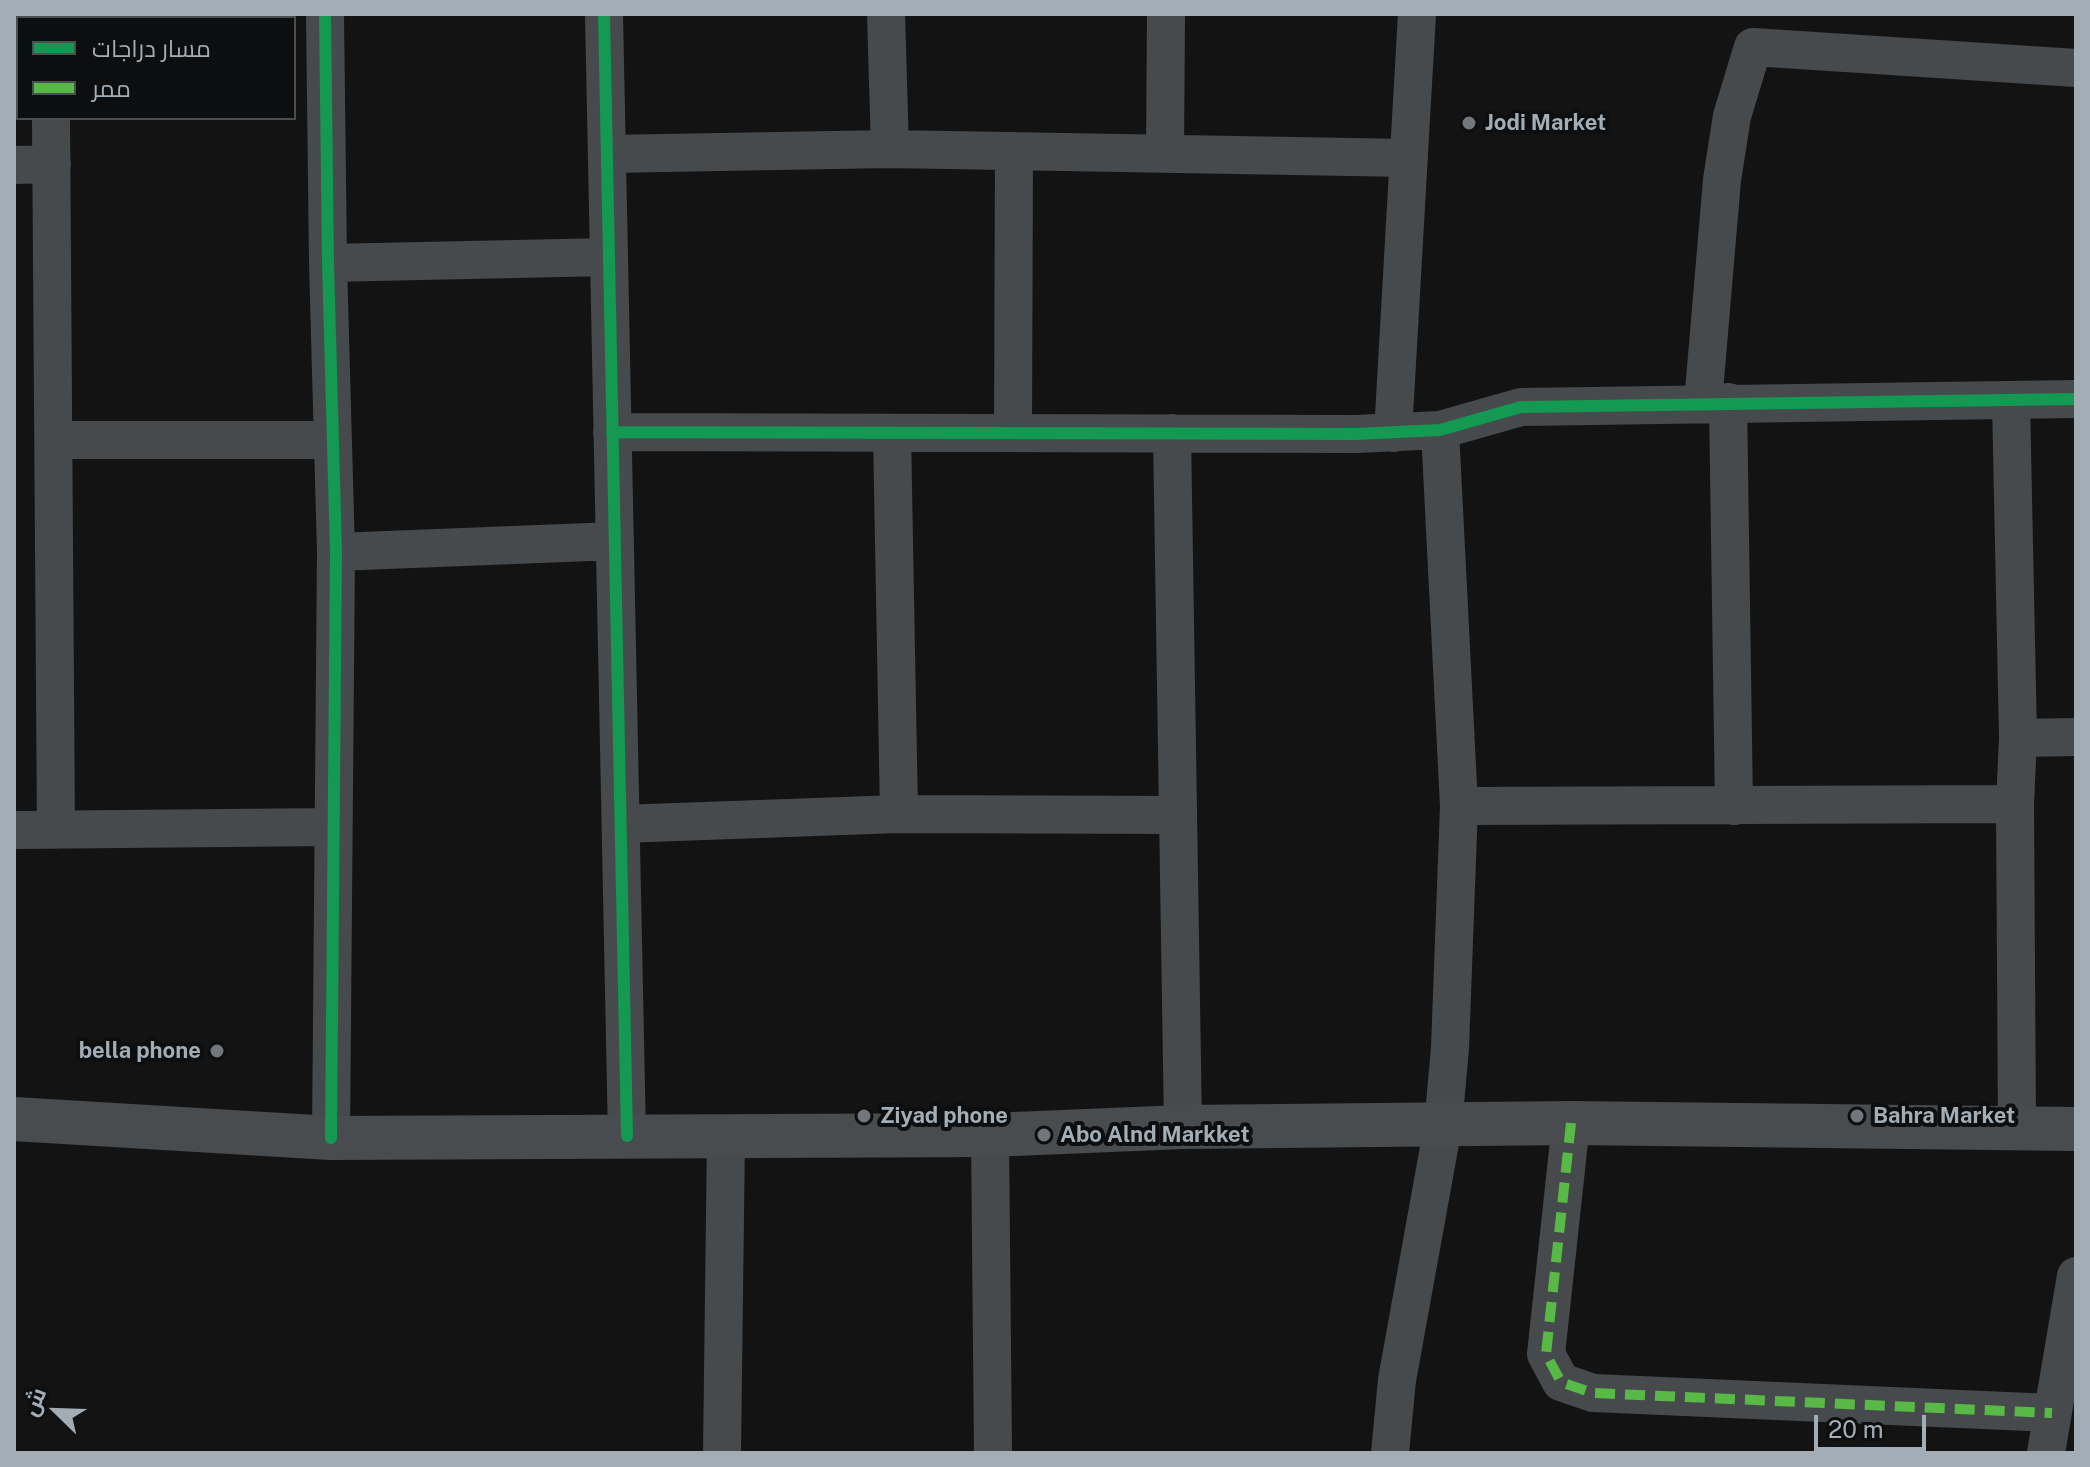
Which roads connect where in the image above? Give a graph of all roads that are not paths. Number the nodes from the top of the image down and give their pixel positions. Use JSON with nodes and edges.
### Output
{"nodes":[{"id":1,"x":325,"y":14,"type":"edge"},
{"id":2,"x":604,"y":14,"type":"edge"},
{"id":3,"x":886,"y":14,"type":"edge"},
{"id":4,"x":1166,"y":14,"type":"edge"},
{"id":5,"x":1417,"y":14,"type":"edge"},
{"id":6,"x":1749,"y":31,"type":"edge"},
{"id":7,"x":2076,"y":68,"type":"edge"},
{"id":8,"x":51,"y":120,"type":"edge"},
{"id":9,"x":890,"y":149,"type":"junction"},
{"id":10,"x":1014,"y":151,"type":"junction"},
{"id":11,"x":1165,"y":152,"type":"junction"},
{"id":12,"x":607,"y":154,"type":"junction"},
{"id":13,"x":1409,"y":158,"type":"junction"},
{"id":14,"x":52,"y":164,"type":"junction"},
{"id":15,"x":14,"y":165,"type":"edge"},
{"id":16,"x":609,"y":257,"type":"junction"},
{"id":17,"x":328,"y":263,"type":"junction"},
{"id":18,"x":2076,"y":399,"type":"edge"},
{"id":19,"x":2011,"y":401,"type":"junction"},
{"id":20,"x":1716,"y":402,"type":"junction"},
{"id":21,"x":1440,"y":430,"type":"junction"},
{"id":22,"x":612,"y":432,"type":"junction"},
{"id":23,"x":892,"y":433,"type":"junction"},
{"id":24,"x":1013,"y":433,"type":"junction"},
{"id":25,"x":1172,"y":433,"type":"junction"},
{"id":26,"x":1393,"y":433,"type":"junction"},
{"id":27,"x":54,"y":440,"type":"junction"},
{"id":28,"x":333,"y":440,"type":"junction"},
{"id":29,"x":615,"y":541,"type":"junction"},
{"id":30,"x":336,"y":552,"type":"junction"},
{"id":31,"x":2076,"y":737,"type":"edge"},
{"id":32,"x":2018,"y":738,"type":"junction"},
{"id":33,"x":2015,"y":804,"type":"junction"},
{"id":34,"x":1459,"y":806,"type":"junction"},
{"id":35,"x":1734,"y":806,"type":"junction"},
{"id":36,"x":899,"y":814,"type":"junction"},
{"id":37,"x":1178,"y":815,"type":"junction"},
{"id":38,"x":621,"y":824,"type":"junction"},
{"id":39,"x":333,"y":827,"type":"junction"},
{"id":40,"x":14,"y":830,"type":"edge"},
{"id":41,"x":56,"y":830,"type":"junction"},
{"id":42,"x":14,"y":1119,"type":"edge"},
{"id":43,"x":1571,"y":1123,"type":"junction"},
{"id":44,"x":1443,"y":1126,"type":"junction"},
{"id":45,"x":1183,"y":1127,"type":"junction"},
{"id":46,"x":2017,"y":1129,"type":"junction"},
{"id":47,"x":2076,"y":1129,"type":"edge"},
{"id":48,"x":990,"y":1135,"type":"junction"},
{"id":49,"x":627,"y":1136,"type":"junction"},
{"id":50,"x":726,"y":1136,"type":"junction"},
{"id":51,"x":331,"y":1138,"type":"junction"},
{"id":52,"x":2076,"y":1276,"type":"edge"},
{"id":53,"x":2052,"y":1413,"type":"junction"},
{"id":54,"x":722,"y":1453,"type":"edge"},
{"id":55,"x":993,"y":1453,"type":"edge"},
{"id":56,"x":1390,"y":1453,"type":"edge"},
{"id":57,"x":2046,"y":1453,"type":"edge"}],
"edges":[{"from":1,"to":17,"type":"street"},
{"from":2,"to":12,"type":"street"},
{"from":3,"to":9,"type":"street"},
{"from":4,"to":11,"type":"street"},
{"from":5,"to":13,"type":"street"},
{"from":6,"to":7,"type":"street"},
{"from":6,"to":20,"type":"street"},
{"from":8,"to":14,"type":"street"},
{"from":9,"to":10,"type":"street"},
{"from":9,"to":12,"type":"street"},
{"from":10,"to":11,"type":"street"},
{"from":10,"to":24,"type":"street"},
{"from":11,"to":13,"type":"street"},
{"from":12,"to":16,"type":"street"},
{"from":13,"to":26,"type":"street"},
{"from":14,"to":15,"type":"street"},
{"from":14,"to":27,"type":"street"},
{"from":16,"to":17,"type":"street"},
{"from":16,"to":22,"type":"street"},
{"from":17,"to":28,"type":"street"},
{"from":18,"to":19,"type":"street"},
{"from":19,"to":20,"type":"street"},
{"from":19,"to":32,"type":"street"},
{"from":20,"to":21,"type":"street"},
{"from":20,"to":35,"type":"street"},
{"from":21,"to":26,"type":"street"},
{"from":21,"to":34,"type":"street"},
{"from":22,"to":23,"type":"street"},
{"from":22,"to":29,"type":"street"},
{"from":23,"to":24,"type":"street"},
{"from":23,"to":36,"type":"street"},
{"from":24,"to":25,"type":"street"},
{"from":25,"to":26,"type":"street"},
{"from":25,"to":37,"type":"street"},
{"from":27,"to":28,"type":"street"},
{"from":27,"to":41,"type":"street"},
{"from":28,"to":30,"type":"street"},
{"from":29,"to":30,"type":"street"},
{"from":29,"to":38,"type":"street"},
{"from":30,"to":39,"type":"street"},
{"from":31,"to":32,"type":"street"},
{"from":32,"to":33,"type":"street"},
{"from":33,"to":35,"type":"street"},
{"from":33,"to":46,"type":"street"},
{"from":34,"to":35,"type":"street"},
{"from":34,"to":44,"type":"street"},
{"from":36,"to":37,"type":"street"},
{"from":36,"to":38,"type":"street"},
{"from":37,"to":45,"type":"street"},
{"from":38,"to":49,"type":"street"},
{"from":39,"to":41,"type":"street"},
{"from":39,"to":51,"type":"street"},
{"from":40,"to":41,"type":"street"},
{"from":42,"to":51,"type":"main road"},
{"from":43,"to":44,"type":"main road"},
{"from":43,"to":46,"type":"main road"},
{"from":43,"to":53,"type":"street"},
{"from":44,"to":45,"type":"main road"},
{"from":44,"to":56,"type":"street"},
{"from":45,"to":48,"type":"main road"},
{"from":46,"to":47,"type":"main road"},
{"from":48,"to":50,"type":"main road"},
{"from":48,"to":55,"type":"street"},
{"from":49,"to":50,"type":"main road"},
{"from":49,"to":51,"type":"main road"},
{"from":50,"to":54,"type":"street"},
{"from":52,"to":53,"type":"street"},
{"from":53,"to":57,"type":"street"}]}
